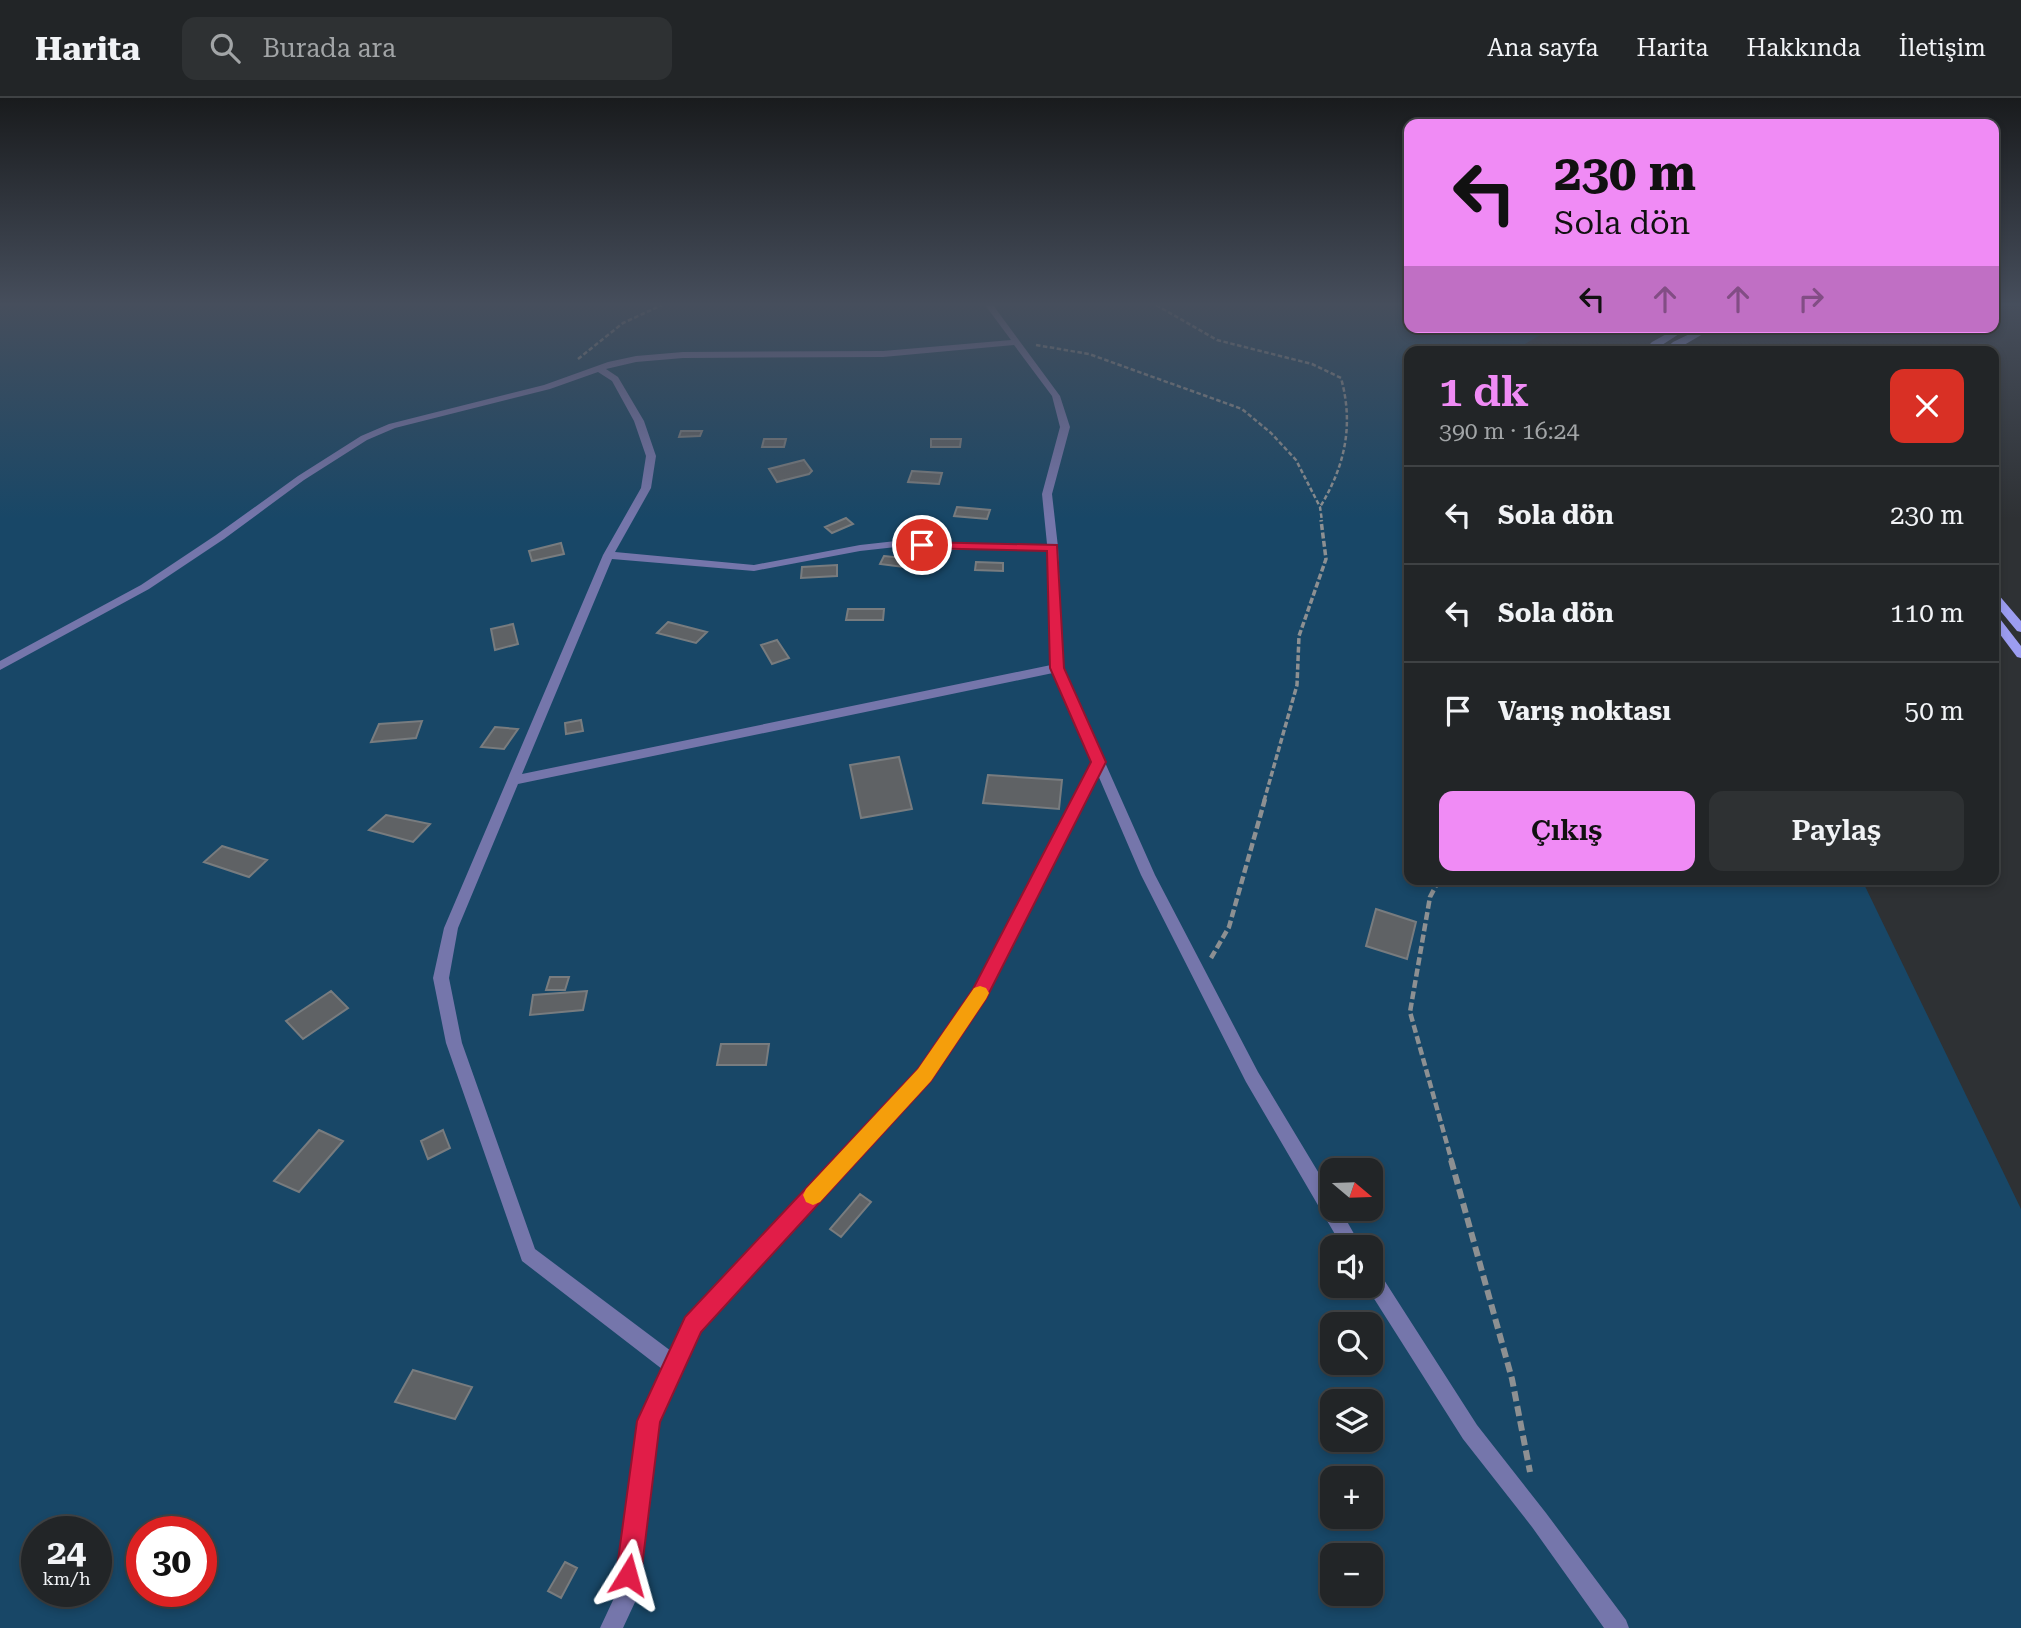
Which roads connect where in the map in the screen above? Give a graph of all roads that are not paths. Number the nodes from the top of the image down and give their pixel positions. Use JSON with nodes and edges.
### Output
{"nodes":[{"id":1,"x":578,"y":376,"type":"edge"},
{"id":2,"x":611,"y":376,"type":"edge"},
{"id":3,"x":1042,"y":376,"type":"edge"},
{"id":4,"x":1053,"y":547,"type":"junction"},
{"id":5,"x":608,"y":555,"type":"junction"},
{"id":6,"x":1999,"y":602,"type":"edge"},
{"id":7,"x":1999,"y":625,"type":"edge"},
{"id":8,"x":2021,"y":628,"type":"edge"},
{"id":9,"x":2021,"y":654,"type":"edge"},
{"id":10,"x":0,"y":666,"type":"edge"},
{"id":11,"x":1057,"y":668,"type":"junction"},
{"id":12,"x":1098,"y":762,"type":"junction"},
{"id":13,"x":514,"y":779,"type":"junction"},
{"id":14,"x":1345,"y":1235,"type":"edge"},
{"id":15,"x":1383,"y":1295,"type":"edge"},
{"id":16,"x":674,"y":1366,"type":"junction"},
{"id":17,"x":611,"y":1628,"type":"edge"},
{"id":18,"x":1618,"y":1628,"type":"edge"}],
"edges":[{"from":1,"to":10,"type":"street"},
{"from":2,"to":5,"type":"street"},
{"from":3,"to":4,"type":"street"},
{"from":4,"to":5,"type":"street"},
{"from":4,"to":11,"type":"street"},
{"from":5,"to":13,"type":"street"},
{"from":6,"to":8,"type":"main road"},
{"from":7,"to":9,"type":"main road"},
{"from":11,"to":12,"type":"street"},
{"from":11,"to":13,"type":"street"},
{"from":12,"to":14,"type":"street"},
{"from":12,"to":16,"type":"street"},
{"from":13,"to":16,"type":"street"},
{"from":15,"to":18,"type":"street"},
{"from":16,"to":17,"type":"street"}]}
